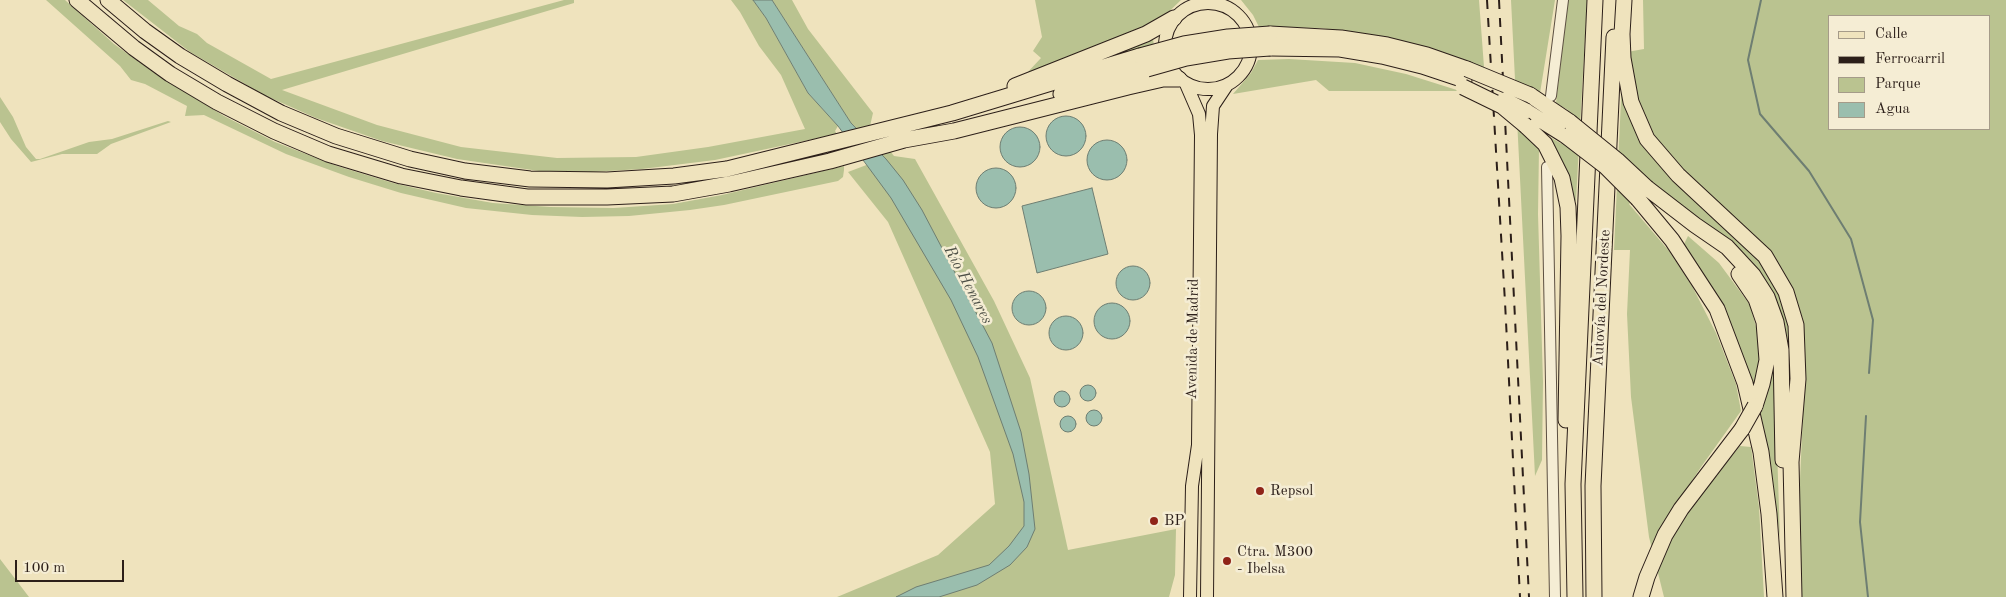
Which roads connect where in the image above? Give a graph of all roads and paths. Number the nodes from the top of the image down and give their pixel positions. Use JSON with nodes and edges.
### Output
{"nodes":[{"id":1,"x":77,"y":0,"type":"edge"},
{"id":2,"x":108,"y":0,"type":"edge"},
{"id":3,"x":1563,"y":0,"type":"edge"},
{"id":4,"x":1595,"y":0,"type":"edge"},
{"id":5,"x":1616,"y":0,"type":"edge"},
{"id":6,"x":1624,"y":0,"type":"edge"},
{"id":7,"x":1193,"y":2,"type":"edge"},
{"id":8,"x":1229,"y":4,"type":"edge"},
{"id":9,"x":1174,"y":18,"type":"junction"},
{"id":10,"x":1270,"y":41,"type":"junction"},
{"id":11,"x":1144,"y":62,"type":"junction"},
{"id":12,"x":1465,"y":79,"type":"junction"},
{"id":13,"x":1183,"y":81,"type":"junction"},
{"id":14,"x":1227,"y":85,"type":"junction"},
{"id":15,"x":1551,"y":96,"type":"dead end"},
{"id":16,"x":1526,"y":118,"type":"junction"},
{"id":17,"x":913,"y":122,"type":"junction"},
{"id":18,"x":1568,"y":129,"type":"junction"},
{"id":19,"x":909,"y":139,"type":"junction"},
{"id":20,"x":1547,"y":167,"type":"dead end"},
{"id":21,"x":1642,"y":193,"type":"junction"},
{"id":22,"x":1198,"y":445,"type":"junction"},
{"id":23,"x":1573,"y":568,"type":"junction"},
{"id":24,"x":1190,"y":597,"type":"edge"},
{"id":25,"x":1196,"y":597,"type":"edge"},
{"id":26,"x":1207,"y":597,"type":"edge"},
{"id":27,"x":1555,"y":597,"type":"edge"},
{"id":28,"x":1575,"y":597,"type":"edge"},
{"id":29,"x":1594,"y":597,"type":"edge"},
{"id":30,"x":1641,"y":597,"type":"edge"},
{"id":31,"x":1775,"y":597,"type":"edge"},
{"id":32,"x":1789,"y":597,"type":"edge"},
{"id":33,"x":1794,"y":597,"type":"edge"}],
"edges":[{"from":1,"to":19,"type":"highway"},
{"from":2,"to":17,"type":"highway"},
{"from":3,"to":15,"type":"street"},
{"from":4,"to":23,"type":"highway","name":"Autovía del Nordeste"},
{"from":5,"to":29,"type":"highway","name":"Autovía del Nordeste"},
{"from":6,"to":33,"type":"highway"},
{"from":7,"to":8,"type":"main road"},
{"from":7,"to":9,"type":"main road"},
{"from":8,"to":14,"type":"main road"},
{"from":9,"to":13,"type":"main road"},
{"from":9,"to":17,"type":"highway"},
{"from":10,"to":11,"type":"highway","bridge":true},
{"from":10,"to":12,"type":"highway"},
{"from":10,"to":12,"type":"highway"},
{"from":11,"to":17,"type":"highway"},
{"from":11,"to":19,"type":"highway"},
{"from":12,"to":16,"type":"highway","bridge":true},
{"from":12,"to":18,"type":"highway","bridge":true},
{"from":13,"to":14,"type":"main road"},
{"from":13,"to":19,"type":"highway"},
{"from":13,"to":22,"type":"main road","name":"Avenida de Madrid"},
{"from":14,"to":26,"type":"main road","name":"Avenida de Madrid"},
{"from":16,"to":18,"type":"highway"},
{"from":16,"to":23,"type":"highway"},
{"from":18,"to":21,"type":"highway","bridge":true},
{"from":20,"to":27,"type":"street"},
{"from":21,"to":30,"type":"highway","bridge":true},
{"from":21,"to":31,"type":"highway"},
{"from":21,"to":32,"type":"highway"},
{"from":22,"to":24,"type":"main road","name":"Avenida de Madrid"},
{"from":22,"to":25,"type":"main road"},
{"from":23,"to":28,"type":"highway","name":"Autovía del Nordeste"}]}
